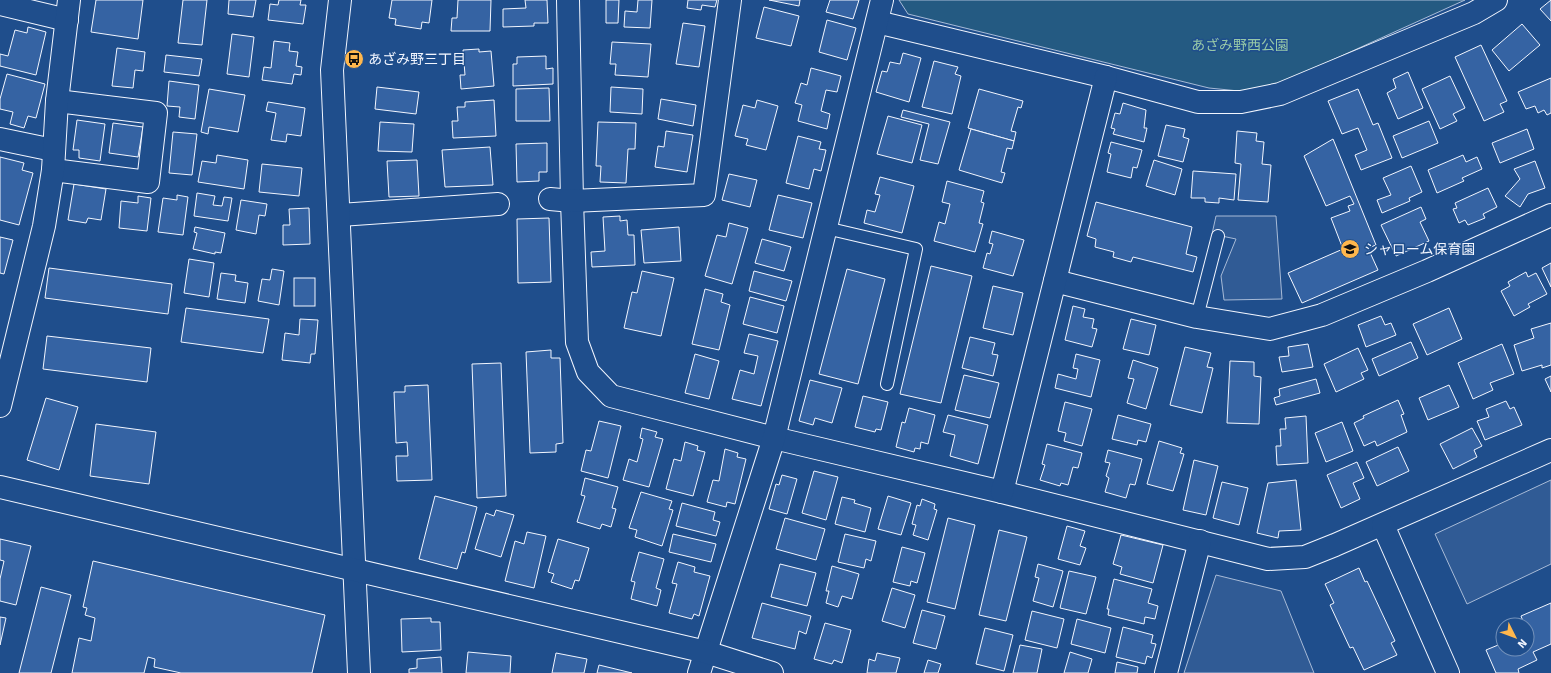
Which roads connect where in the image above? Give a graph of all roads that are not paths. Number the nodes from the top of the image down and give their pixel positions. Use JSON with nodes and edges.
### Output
{"nodes":[{"id":1,"x":340,"y":0,"type":"edge"},
{"id":2,"x":568,"y":0,"type":"edge"},
{"id":3,"x":730,"y":0,"type":"edge"},
{"id":4,"x":882,"y":0,"type":"edge"},
{"id":5,"x":1496,"y":0,"type":"edge"},
{"id":6,"x":0,"y":4,"type":"edge"},
{"id":7,"x":68,"y":10,"type":"edge"},
{"id":8,"x":877,"y":22,"type":"junction"},
{"id":9,"x":1106,"y":77,"type":"junction"},
{"id":10,"x":57,"y":101,"type":"junction"},
{"id":11,"x":0,"y":139,"type":"edge"},
{"id":12,"x":53,"y":160,"type":"junction"},
{"id":13,"x":550,"y":199,"type":"dead end"},
{"id":14,"x":572,"y":201,"type":"junction"},
{"id":15,"x":498,"y":204,"type":"dead end"},
{"id":16,"x":340,"y":215,"type":"junction"},
{"id":17,"x":1551,"y":215,"type":"edge"},
{"id":18,"x":826,"y":228,"type":"junction"},
{"id":19,"x":1218,"y":236,"type":"dead end"},
{"id":20,"x":1055,"y":281,"type":"junction"},
{"id":21,"x":1197,"y":317,"type":"junction"},
{"id":22,"x":887,"y":384,"type":"dead end"},
{"id":23,"x":0,"y":406,"type":"edge"},
{"id":24,"x":774,"y":438,"type":"junction"},
{"id":25,"x":1551,"y":450,"type":"edge"},
{"id":26,"x":0,"y":487,"type":"edge"},
{"id":27,"x":1002,"y":492,"type":"junction"},
{"id":28,"x":1383,"y":525,"type":"junction"},
{"id":29,"x":1200,"y":541,"type":"junction"},
{"id":30,"x":355,"y":571,"type":"junction"},
{"id":31,"x":706,"y":652,"type":"junction"},
{"id":32,"x":359,"y":673,"type":"edge"},
{"id":33,"x":699,"y":673,"type":"edge"},
{"id":34,"x":772,"y":673,"type":"edge"},
{"id":35,"x":1166,"y":673,"type":"edge"},
{"id":36,"x":1448,"y":673,"type":"edge"}],
"edges":[{"from":1,"to":16,"type":"street"},
{"from":2,"to":14,"type":"street"},
{"from":3,"to":14,"type":"street"},
{"from":4,"to":8,"type":"street"},
{"from":5,"to":9,"type":"street"},
{"from":6,"to":7,"type":"street"},
{"from":7,"to":10,"type":"street"},
{"from":8,"to":9,"type":"street"},
{"from":8,"to":18,"type":"street"},
{"from":9,"to":20,"type":"street"},
{"from":10,"to":12,"type":"street"},
{"from":10,"to":12,"type":"street"},
{"from":11,"to":12,"type":"street"},
{"from":12,"to":23,"type":"street"},
{"from":13,"to":14,"type":"street"},
{"from":14,"to":24,"type":"street"},
{"from":15,"to":16,"type":"street"},
{"from":16,"to":30,"type":"street"},
{"from":17,"to":21,"type":"street"},
{"from":18,"to":22,"type":"lane"},
{"from":18,"to":24,"type":"street"},
{"from":19,"to":21,"type":"lane"},
{"from":20,"to":21,"type":"street"},
{"from":20,"to":27,"type":"street"},
{"from":24,"to":27,"type":"street"},
{"from":24,"to":31,"type":"street"},
{"from":25,"to":28,"type":"street"},
{"from":26,"to":30,"type":"street"},
{"from":27,"to":29,"type":"street"},
{"from":28,"to":29,"type":"street"},
{"from":28,"to":36,"type":"street"},
{"from":29,"to":35,"type":"street"},
{"from":30,"to":31,"type":"street"},
{"from":30,"to":32,"type":"street"},
{"from":31,"to":33,"type":"street"},
{"from":31,"to":34,"type":"street"}]}
